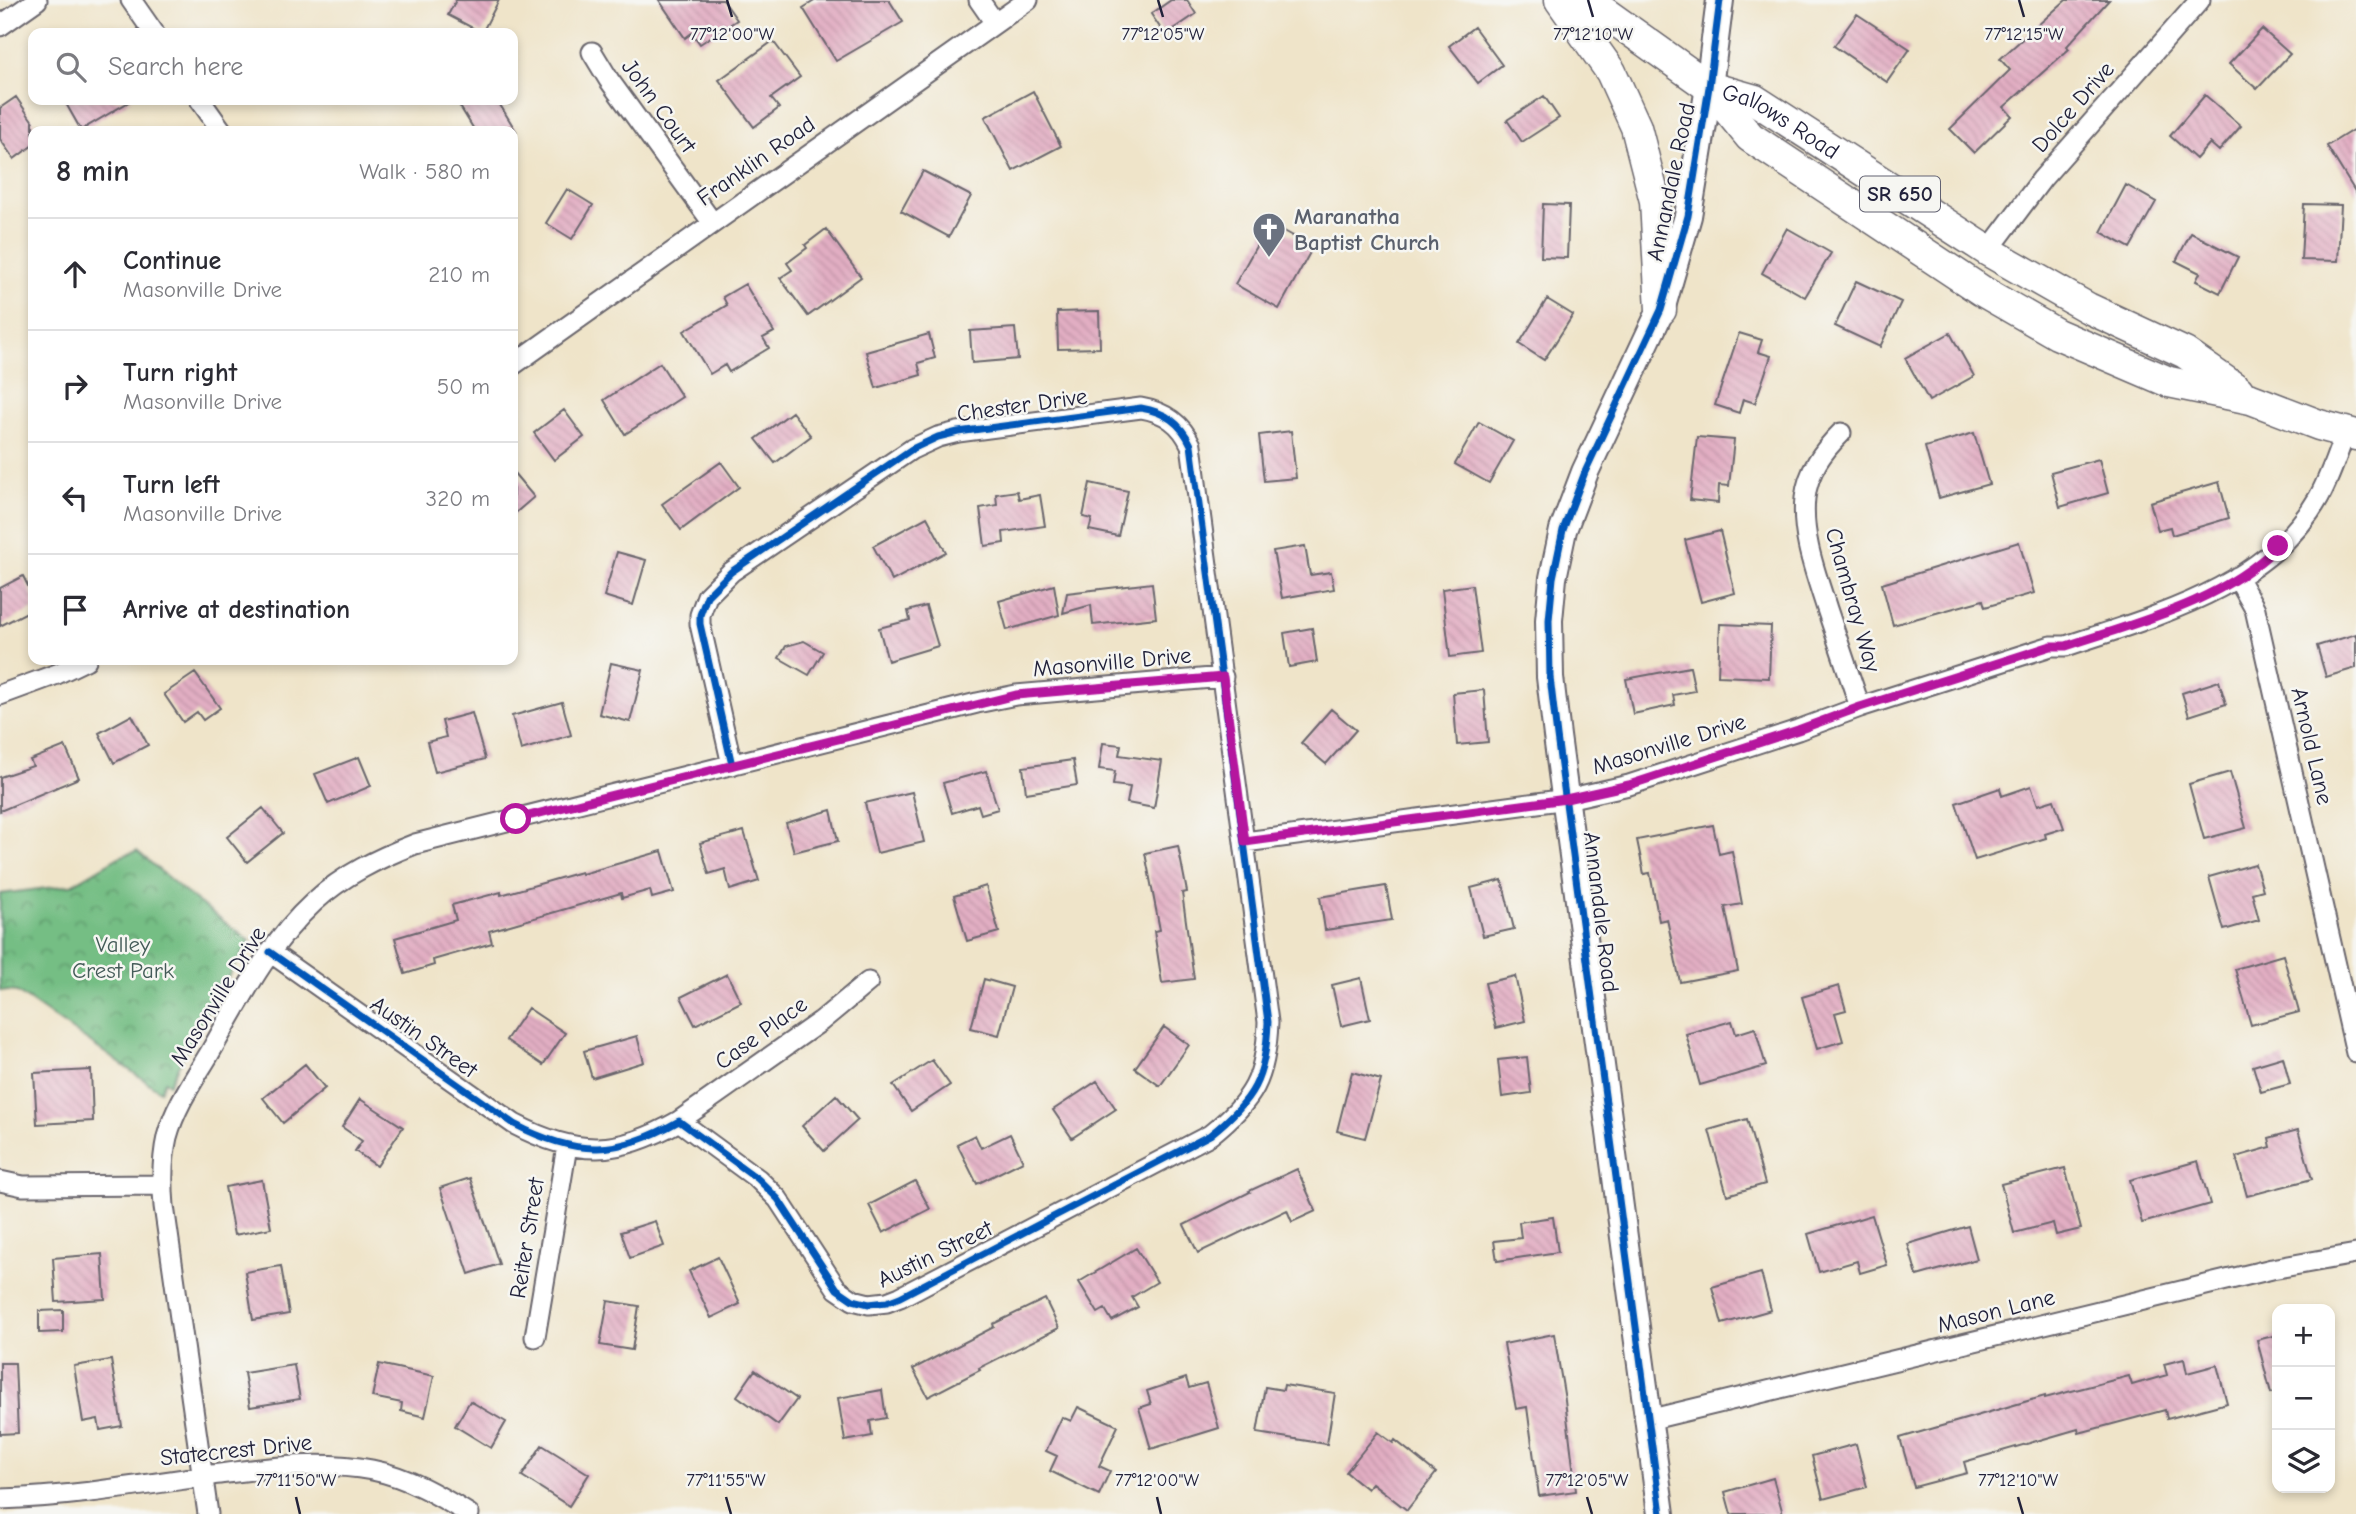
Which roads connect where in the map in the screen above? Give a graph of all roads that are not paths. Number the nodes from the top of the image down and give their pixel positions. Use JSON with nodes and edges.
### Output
{"nodes":[{"id":1,"x":37,"y":0,"type":"edge"},
{"id":2,"x":131,"y":0,"type":"edge"},
{"id":3,"x":979,"y":0,"type":"edge"},
{"id":4,"x":1028,"y":0,"type":"edge"},
{"id":5,"x":1560,"y":0,"type":"edge"},
{"id":6,"x":1587,"y":0,"type":"edge"},
{"id":7,"x":1720,"y":0,"type":"edge"},
{"id":8,"x":2200,"y":0,"type":"edge"},
{"id":9,"x":995,"y":23,"type":"junction"},
{"id":10,"x":0,"y":26,"type":"edge"},
{"id":11,"x":151,"y":28,"type":"edge"},
{"id":12,"x":592,"y":52,"type":"dead end"},
{"id":13,"x":1709,"y":88,"type":"junction"},
{"id":14,"x":204,"y":105,"type":"edge"},
{"id":15,"x":218,"y":126,"type":"edge"},
{"id":16,"x":712,"y":222,"type":"junction"},
{"id":17,"x":1988,"y":251,"type":"junction"},
{"id":18,"x":1661,"y":310,"type":"junction"},
{"id":19,"x":518,"y":361,"type":"edge"},
{"id":20,"x":2252,"y":400,"type":"junction"},
{"id":21,"x":1841,"y":433,"type":"dead end"},
{"id":22,"x":2350,"y":434,"type":"edge"},
{"id":23,"x":2237,"y":577,"type":"junction"},
{"id":24,"x":76,"y":665,"type":"edge"},
{"id":25,"x":1223,"y":677,"type":"junction"},
{"id":26,"x":0,"y":695,"type":"edge"},
{"id":27,"x":1860,"y":707,"type":"junction"},
{"id":28,"x":732,"y":765,"type":"junction"},
{"id":29,"x":1566,"y":799,"type":"junction"},
{"id":30,"x":1245,"y":842,"type":"junction"},
{"id":31,"x":271,"y":952,"type":"junction"},
{"id":32,"x":868,"y":982,"type":"dead end"},
{"id":33,"x":2356,"y":1053,"type":"edge"},
{"id":34,"x":680,"y":1121,"type":"junction"},
{"id":35,"x":568,"y":1146,"type":"junction"},
{"id":36,"x":0,"y":1181,"type":"edge"},
{"id":37,"x":162,"y":1185,"type":"junction"},
{"id":38,"x":2356,"y":1254,"type":"edge"},
{"id":39,"x":536,"y":1338,"type":"dead end"},
{"id":40,"x":1648,"y":1420,"type":"junction"},
{"id":41,"x":202,"y":1477,"type":"junction"},
{"id":42,"x":0,"y":1499,"type":"edge"},
{"id":43,"x":208,"y":1514,"type":"edge"},
{"id":44,"x":469,"y":1514,"type":"edge"},
{"id":45,"x":1661,"y":1514,"type":"edge"}],
"edges":[{"from":1,"to":10,"type":"street"},
{"from":2,"to":11,"type":"street"},
{"from":3,"to":9,"type":"street"},
{"from":4,"to":9,"type":"street","name":"Franklin Road"},
{"from":5,"to":18,"type":"main road"},
{"from":6,"to":13,"type":"main road","name":"Annandale Road","number":"SR 650"},
{"from":7,"to":13,"type":"main road"},
{"from":8,"to":17,"type":"street","name":"Dolce Drive"},
{"from":9,"to":16,"type":"street","name":"Franklin Road"},
{"from":12,"to":16,"type":"street","name":"John Court"},
{"from":13,"to":17,"type":"main road","name":"Gallows Road","number":"SR 650"},
{"from":13,"to":18,"type":"main road","name":"Annandale Road"},
{"from":13,"to":20,"type":"main road","name":"Gallows Road","number":"SR 650"},
{"from":14,"to":15,"type":"street"},
{"from":16,"to":19,"type":"street","name":"Franklin Road"},
{"from":17,"to":20,"type":"main road","name":"Gallows Road","number":"SR 650"},
{"from":18,"to":29,"type":"main road","name":"Annandale Road"},
{"from":20,"to":22,"type":"main road","name":"Gallows Road","number":"SR 650"},
{"from":21,"to":27,"type":"street","name":"Chambray Way"},
{"from":22,"to":23,"type":"street","name":"Masonville Drive"},
{"from":23,"to":27,"type":"street","name":"Masonville Drive"},
{"from":23,"to":33,"type":"street","name":"Arnold Lane"},
{"from":24,"to":26,"type":"street"},
{"from":25,"to":28,"type":"street","name":"Masonville Drive"},
{"from":25,"to":28,"type":"street","name":"Chester Drive"},
{"from":25,"to":30,"type":"street","name":"Masonville Drive"},
{"from":27,"to":29,"type":"street","name":"Masonville Drive"},
{"from":28,"to":31,"type":"street","name":"Masonville Drive"},
{"from":29,"to":30,"type":"street","name":"Masonville Drive"},
{"from":29,"to":40,"type":"main road","name":"Annandale Road"},
{"from":30,"to":34,"type":"street","name":"Austin Street"},
{"from":31,"to":35,"type":"street","name":"Austin Street"},
{"from":31,"to":37,"type":"street","name":"Masonville Drive"},
{"from":32,"to":34,"type":"street","name":"Case Place"},
{"from":34,"to":35,"type":"street","name":"Austin Street"},
{"from":35,"to":39,"type":"street","name":"Reiter Street"},
{"from":36,"to":37,"type":"street"},
{"from":37,"to":41,"type":"street","name":"Masonville Drive"},
{"from":38,"to":40,"type":"street","name":"Mason Lane"},
{"from":40,"to":45,"type":"main road","name":"Annandale Road"},
{"from":41,"to":42,"type":"street","name":"Statecrest Drive"},
{"from":41,"to":43,"type":"street","name":"Masonville Drive"},
{"from":41,"to":44,"type":"street","name":"Statecrest Drive"}]}
